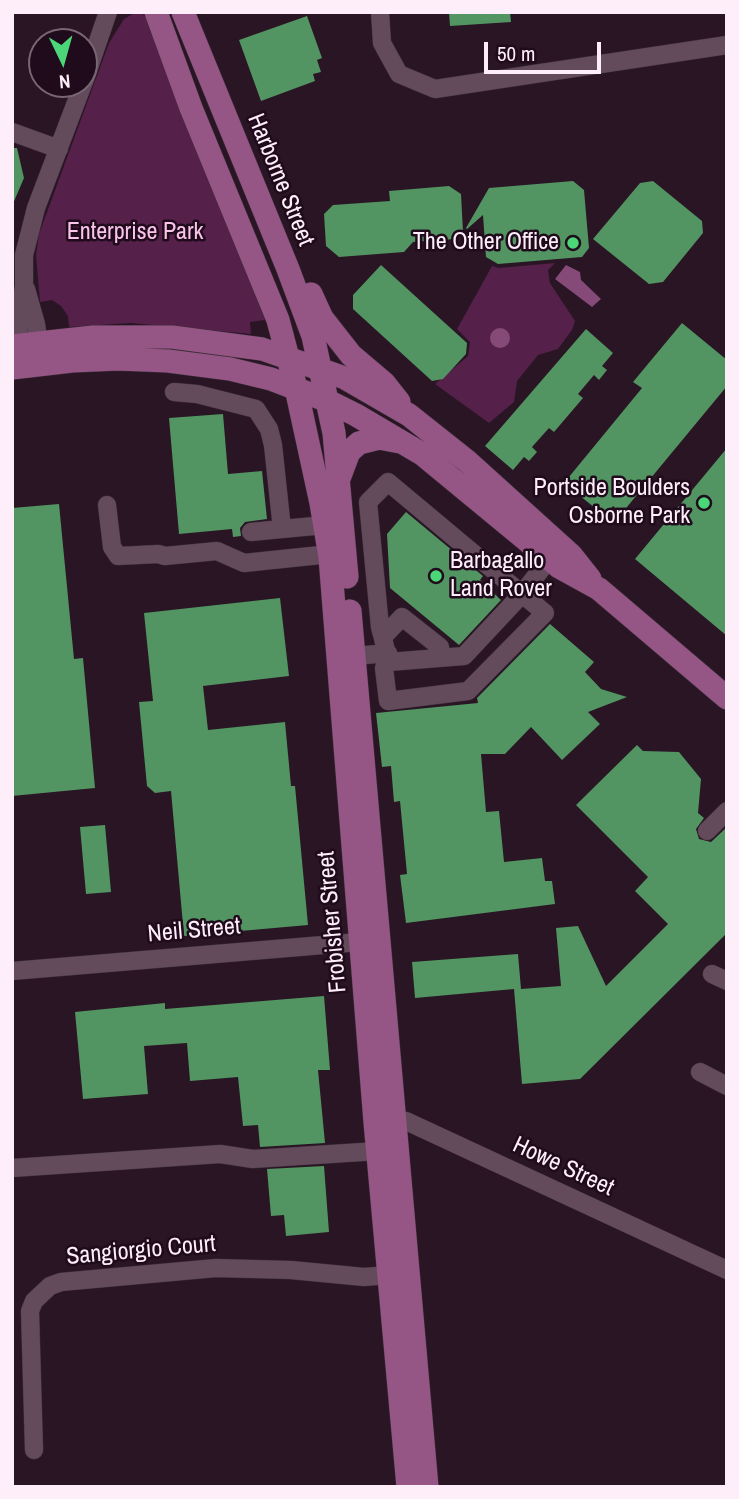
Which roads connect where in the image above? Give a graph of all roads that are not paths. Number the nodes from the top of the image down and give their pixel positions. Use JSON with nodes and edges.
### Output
{"nodes":[{"id":1,"x":108,"y":12,"type":"edge"},
{"id":2,"x":123,"y":12,"type":"edge"},
{"id":3,"x":156,"y":12,"type":"edge"},
{"id":4,"x":183,"y":12,"type":"edge"},
{"id":5,"x":380,"y":12,"type":"edge"},
{"id":6,"x":103,"y":31,"type":"junction"},
{"id":7,"x":98,"y":45,"type":"edge"},
{"id":8,"x":727,"y":45,"type":"edge"},
{"id":9,"x":78,"y":98,"type":"edge"},
{"id":10,"x":12,"y":132,"type":"edge"},
{"id":11,"x":59,"y":149,"type":"junction"},
{"id":12,"x":288,"y":269,"type":"junction"},
{"id":13,"x":24,"y":356,"type":"edge"},
{"id":14,"x":288,"y":357,"type":"junction"},
{"id":15,"x":321,"y":369,"type":"junction"},
{"id":16,"x":296,"y":388,"type":"junction"},
{"id":17,"x":174,"y":393,"type":"dead end"},
{"id":18,"x":328,"y":401,"type":"junction"},
{"id":19,"x":409,"y":415,"type":"junction"},
{"id":20,"x":405,"y":443,"type":"junction"},
{"id":21,"x":339,"y":479,"type":"junction"},
{"id":22,"x":107,"y":505,"type":"dead end"},
{"id":23,"x":325,"y":525,"type":"junction"},
{"id":24,"x":282,"y":529,"type":"junction"},
{"id":25,"x":251,"y":533,"type":"dead end"},
{"id":26,"x":330,"y":554,"type":"junction"},
{"id":27,"x":549,"y":559,"type":"junction"},
{"id":28,"x":598,"y":589,"type":"junction"},
{"id":29,"x":522,"y":594,"type":"junction"},
{"id":30,"x":387,"y":651,"type":"junction"},
{"id":31,"x":354,"y":656,"type":"junction"},
{"id":32,"x":464,"y":656,"type":"junction"},
{"id":33,"x":441,"y":658,"type":"junction"},
{"id":34,"x":468,"y":691,"type":"junction"},
{"id":35,"x":727,"y":698,"type":"edge"},
{"id":36,"x":727,"y":811,"type":"edge"},
{"id":37,"x":706,"y":831,"type":"dead end"},
{"id":38,"x":370,"y":941,"type":"junction"},
{"id":39,"x":12,"y":971,"type":"edge"},
{"id":40,"x":700,"y":1072,"type":"dead end"},
{"id":41,"x":727,"y":1086,"type":"edge"},
{"id":42,"x":385,"y":1121,"type":"junction"},
{"id":43,"x":378,"y":1151,"type":"junction"},
{"id":44,"x":12,"y":1168,"type":"edge"},
{"id":45,"x":727,"y":1270,"type":"edge"},
{"id":46,"x":398,"y":1274,"type":"junction"},
{"id":47,"x":34,"y":1450,"type":"dead end"},
{"id":48,"x":408,"y":1487,"type":"edge"},
{"id":49,"x":427,"y":1487,"type":"edge"}],
"edges":[{"from":1,"to":6,"type":"street"},
{"from":2,"to":6,"type":"street"},
{"from":3,"to":14,"type":"main road"},
{"from":4,"to":12,"type":"main road","name":"Harborne Street"},
{"from":5,"to":8,"type":"street"},
{"from":6,"to":7,"type":"street"},
{"from":9,"to":11,"type":"street"},
{"from":10,"to":11,"type":"street"},
{"from":11,"to":13,"type":"street"},
{"from":12,"to":15,"type":"main road","name":"Harborne Street"},
{"from":12,"to":19,"type":"main road"},
{"from":13,"to":14,"type":"main road"},
{"from":13,"to":16,"type":"main road"},
{"from":14,"to":15,"type":"main road"},
{"from":14,"to":16,"type":"main road","name":"Frobisher Street"},
{"from":15,"to":18,"type":"main road","name":"Frobisher Street"},
{"from":15,"to":19,"type":"main road"},
{"from":16,"to":18,"type":"main road"},
{"from":16,"to":23,"type":"main road","name":"Frobisher Street"},
{"from":17,"to":24,"type":"street"},
{"from":18,"to":20,"type":"main road"},
{"from":18,"to":21,"type":"main road","name":"Frobisher Street"},
{"from":19,"to":28,"type":"main road"},
{"from":20,"to":21,"type":"main road"},
{"from":20,"to":27,"type":"main road"},
{"from":21,"to":31,"type":"main road","name":"Frobisher Street"},
{"from":22,"to":26,"type":"street"},
{"from":23,"to":24,"type":"street"},
{"from":23,"to":26,"type":"main road","name":"Frobisher Street"},
{"from":24,"to":25,"type":"street"},
{"from":26,"to":38,"type":"main road","name":"Frobisher Street"},
{"from":27,"to":28,"type":"main road"},
{"from":27,"to":29,"type":"street"},
{"from":28,"to":35,"type":"main road"},
{"from":29,"to":30,"type":"street"},
{"from":29,"to":32,"type":"street"},
{"from":29,"to":34,"type":"street"},
{"from":30,"to":31,"type":"street"},
{"from":30,"to":33,"type":"street"},
{"from":30,"to":33,"type":"street"},
{"from":30,"to":34,"type":"street"},
{"from":31,"to":38,"type":"main road","name":"Frobisher Street"},
{"from":32,"to":33,"type":"street"},
{"from":32,"to":34,"type":"street"},
{"from":36,"to":37,"type":"street"},
{"from":38,"to":39,"type":"street","name":"Neil Street"},
{"from":38,"to":42,"type":"main road","name":"Frobisher Street"},
{"from":40,"to":41,"type":"street"},
{"from":42,"to":43,"type":"main road","name":"Frobisher Street"},
{"from":42,"to":45,"type":"street","name":"Howe Street"},
{"from":42,"to":46,"type":"main road","name":"Frobisher Street"},
{"from":43,"to":44,"type":"street"},
{"from":43,"to":46,"type":"main road","name":"Frobisher Street"},
{"from":46,"to":47,"type":"street","name":"Sangiorgio Court"},
{"from":46,"to":48,"type":"main road","name":"Frobisher Street"},
{"from":46,"to":49,"type":"main road","name":"Frobisher Street"}]}
